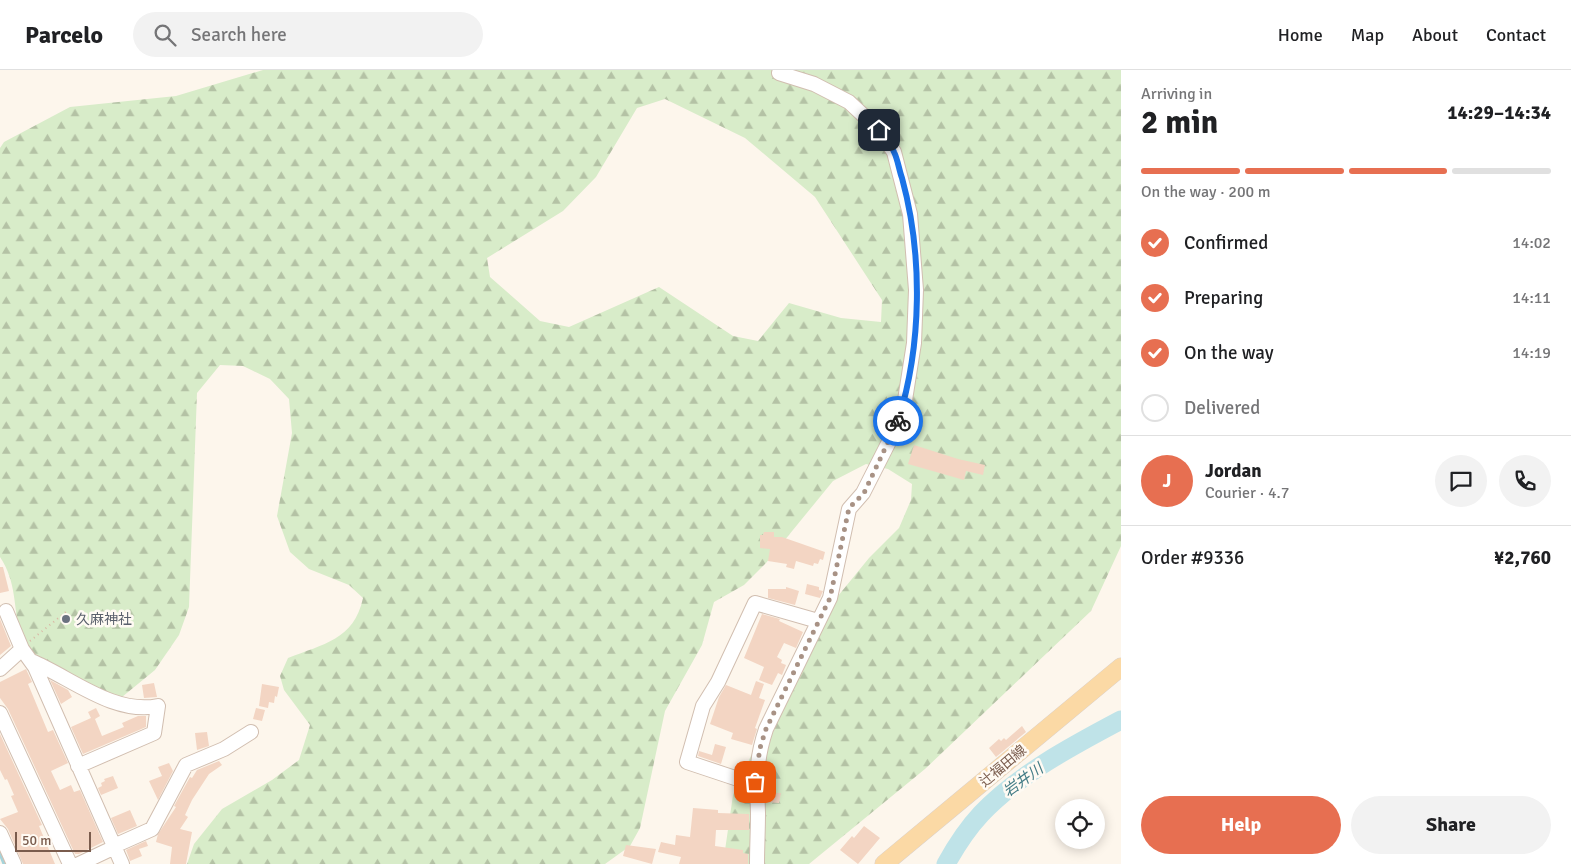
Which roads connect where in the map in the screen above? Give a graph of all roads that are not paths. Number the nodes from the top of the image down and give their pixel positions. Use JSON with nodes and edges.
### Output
{"nodes":[{"id":1,"x":779,"y":73,"type":"dead end"},
{"id":2,"x":6,"y":611,"type":"dead end"},
{"id":3,"x":818,"y":621,"type":"junction"},
{"id":4,"x":22,"y":649,"type":"junction"},
{"id":5,"x":31,"y":661,"type":"junction"},
{"id":6,"x":1121,"y":667,"type":"edge"},
{"id":7,"x":0,"y":669,"type":"edge"},
{"id":8,"x":0,"y":712,"type":"edge"},
{"id":9,"x":251,"y":732,"type":"dead end"},
{"id":10,"x":78,"y":766,"type":"junction"},
{"id":11,"x":756,"y":785,"type":"junction"},
{"id":12,"x":0,"y":833,"type":"edge"},
{"id":13,"x":114,"y":846,"type":"junction"},
{"id":14,"x":14,"y":864,"type":"edge"},
{"id":15,"x":70,"y":864,"type":"edge"},
{"id":16,"x":79,"y":864,"type":"edge"},
{"id":17,"x":122,"y":864,"type":"edge"},
{"id":18,"x":757,"y":864,"type":"edge"},
{"id":19,"x":884,"y":864,"type":"edge"}],
"edges":[{"from":1,"to":3,"type":"street"},
{"from":2,"to":4,"type":"street"},
{"from":3,"to":11,"type":"street"},
{"from":3,"to":11,"type":"street"},
{"from":4,"to":5,"type":"street"},
{"from":4,"to":7,"type":"street"},
{"from":5,"to":10,"type":"street"},
{"from":5,"to":10,"type":"street"},
{"from":6,"to":19,"type":"main road","name":"辻福田線"},
{"from":8,"to":15,"type":"street"},
{"from":9,"to":13,"type":"street"},
{"from":10,"to":13,"type":"street"},
{"from":11,"to":18,"type":"street"},
{"from":12,"to":14,"type":"street"},
{"from":13,"to":16,"type":"street"},
{"from":13,"to":17,"type":"street"}]}
